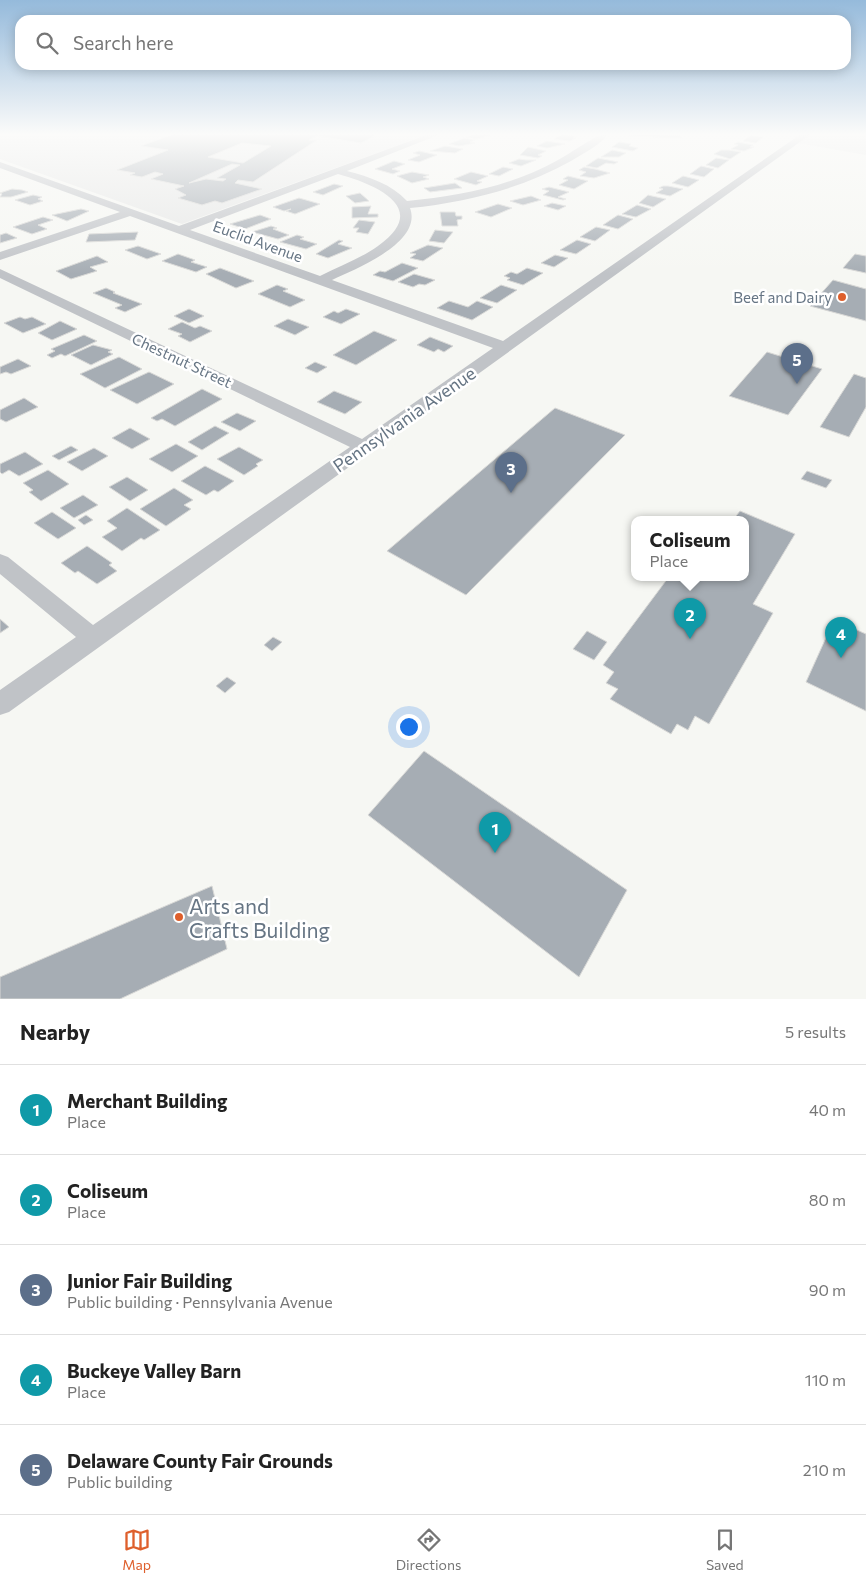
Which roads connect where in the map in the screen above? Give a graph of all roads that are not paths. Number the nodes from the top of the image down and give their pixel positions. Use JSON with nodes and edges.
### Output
{"nodes":[{"id":1,"x":43,"y":181,"type":"edge"},
{"id":2,"x":311,"y":181,"type":"edge"},
{"id":3,"x":369,"y":181,"type":"edge"},
{"id":4,"x":523,"y":181,"type":"edge"},
{"id":5,"x":741,"y":181,"type":"edge"},
{"id":6,"x":404,"y":204,"type":"junction"},
{"id":7,"x":130,"y":212,"type":"junction"},
{"id":8,"x":178,"y":230,"type":"junction"},
{"id":9,"x":0,"y":256,"type":"edge"},
{"id":10,"x":0,"y":273,"type":"edge"},
{"id":11,"x":319,"y":281,"type":"junction"},
{"id":12,"x":505,"y":348,"type":"junction"},
{"id":13,"x":364,"y":447,"type":"junction"},
{"id":14,"x":0,"y":562,"type":"edge"},
{"id":15,"x":93,"y":638,"type":"junction"},
{"id":16,"x":0,"y":704,"type":"edge"}],
"edges":[{"from":1,"to":7,"type":"street","name":"Euclid Avenue"},
{"from":2,"to":8,"type":"street"},
{"from":3,"to":6,"type":"street"},
{"from":4,"to":6,"type":"street"},
{"from":5,"to":12,"type":"street","name":"Pennsylvania Avenue"},
{"from":6,"to":11,"type":"street"},
{"from":7,"to":8,"type":"street","name":"Euclid Avenue"},
{"from":7,"to":9,"type":"street"},
{"from":8,"to":11,"type":"street","name":"Euclid Avenue"},
{"from":10,"to":13,"type":"street","name":"Chestnut Street"},
{"from":11,"to":12,"type":"street","name":"Euclid Avenue"},
{"from":12,"to":13,"type":"street","name":"Pennsylvania Avenue"},
{"from":13,"to":15,"type":"street","name":"Pennsylvania Avenue"},
{"from":14,"to":15,"type":"street"},
{"from":15,"to":16,"type":"street","name":"Pennsylvania Avenue"}]}
